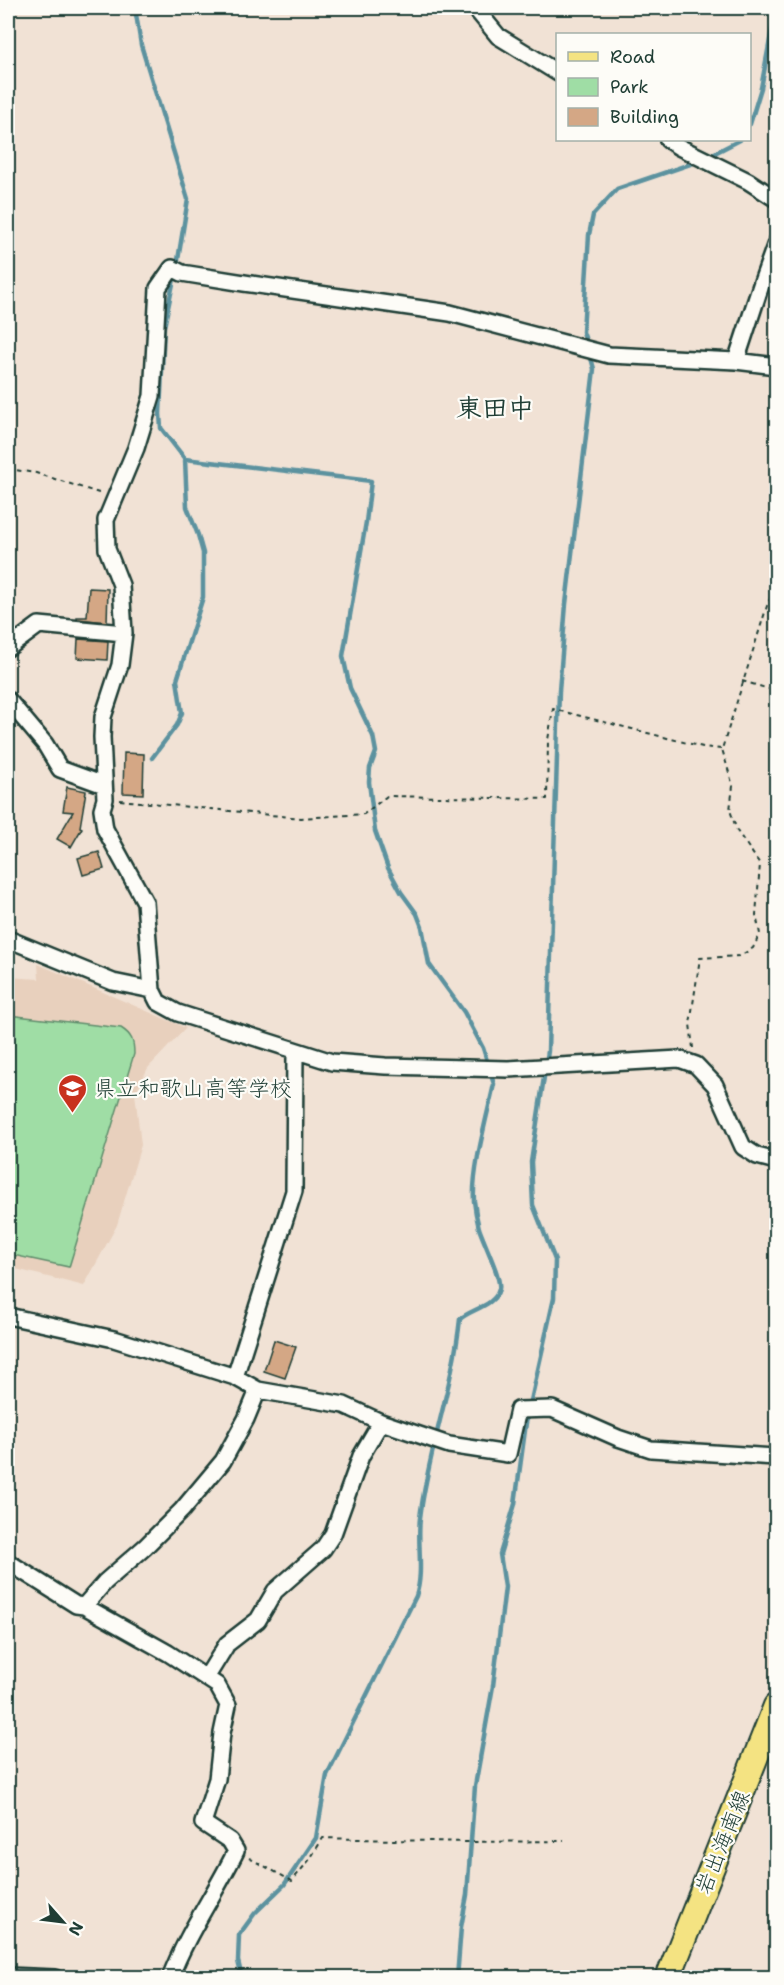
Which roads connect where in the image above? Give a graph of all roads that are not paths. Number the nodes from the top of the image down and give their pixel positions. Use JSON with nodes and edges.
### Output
{"nodes":[{"id":1,"x":475,"y":8,"type":"edge"},
{"id":2,"x":556,"y":72,"type":"edge"},
{"id":3,"x":670,"y":141,"type":"edge"},
{"id":4,"x":777,"y":199,"type":"edge"},
{"id":5,"x":777,"y":243,"type":"edge"},
{"id":6,"x":736,"y":361,"type":"junction"},
{"id":7,"x":777,"y":366,"type":"edge"},
{"id":8,"x":124,"y":633,"type":"junction"},
{"id":9,"x":8,"y":648,"type":"edge"},
{"id":10,"x":8,"y":700,"type":"edge"},
{"id":11,"x":105,"y":792,"type":"junction"},
{"id":12,"x":8,"y":939,"type":"edge"},
{"id":13,"x":152,"y":990,"type":"junction"},
{"id":14,"x":295,"y":1052,"type":"junction"},
{"id":15,"x":777,"y":1161,"type":"edge"},
{"id":16,"x":8,"y":1319,"type":"edge"},
{"id":17,"x":235,"y":1377,"type":"junction"},
{"id":18,"x":258,"y":1390,"type":"junction"},
{"id":19,"x":381,"y":1422,"type":"junction"},
{"id":20,"x":777,"y":1457,"type":"edge"},
{"id":21,"x":8,"y":1562,"type":"edge"},
{"id":22,"x":84,"y":1606,"type":"junction"},
{"id":23,"x":206,"y":1678,"type":"junction"},
{"id":24,"x":777,"y":1706,"type":"edge"},
{"id":25,"x":8,"y":1976,"type":"edge"},
{"id":26,"x":55,"y":1977,"type":"edge"},
{"id":27,"x":170,"y":1977,"type":"edge"},
{"id":28,"x":668,"y":1977,"type":"edge"}],
"edges":[{"from":1,"to":2,"type":"street"},
{"from":3,"to":4,"type":"street"},
{"from":5,"to":6,"type":"street"},
{"from":6,"to":7,"type":"street"},
{"from":6,"to":8,"type":"street"},
{"from":8,"to":9,"type":"street"},
{"from":8,"to":11,"type":"street"},
{"from":10,"to":11,"type":"street"},
{"from":11,"to":13,"type":"street"},
{"from":12,"to":13,"type":"street"},
{"from":13,"to":14,"type":"street"},
{"from":14,"to":15,"type":"street"},
{"from":14,"to":17,"type":"street"},
{"from":16,"to":17,"type":"street"},
{"from":17,"to":18,"type":"street"},
{"from":18,"to":19,"type":"street"},
{"from":18,"to":22,"type":"street"},
{"from":19,"to":20,"type":"street"},
{"from":19,"to":23,"type":"street"},
{"from":21,"to":22,"type":"street"},
{"from":22,"to":23,"type":"street"},
{"from":23,"to":27,"type":"street"},
{"from":24,"to":28,"type":"main road","name":"岩出海南線"},
{"from":25,"to":26,"type":"street"}]}
